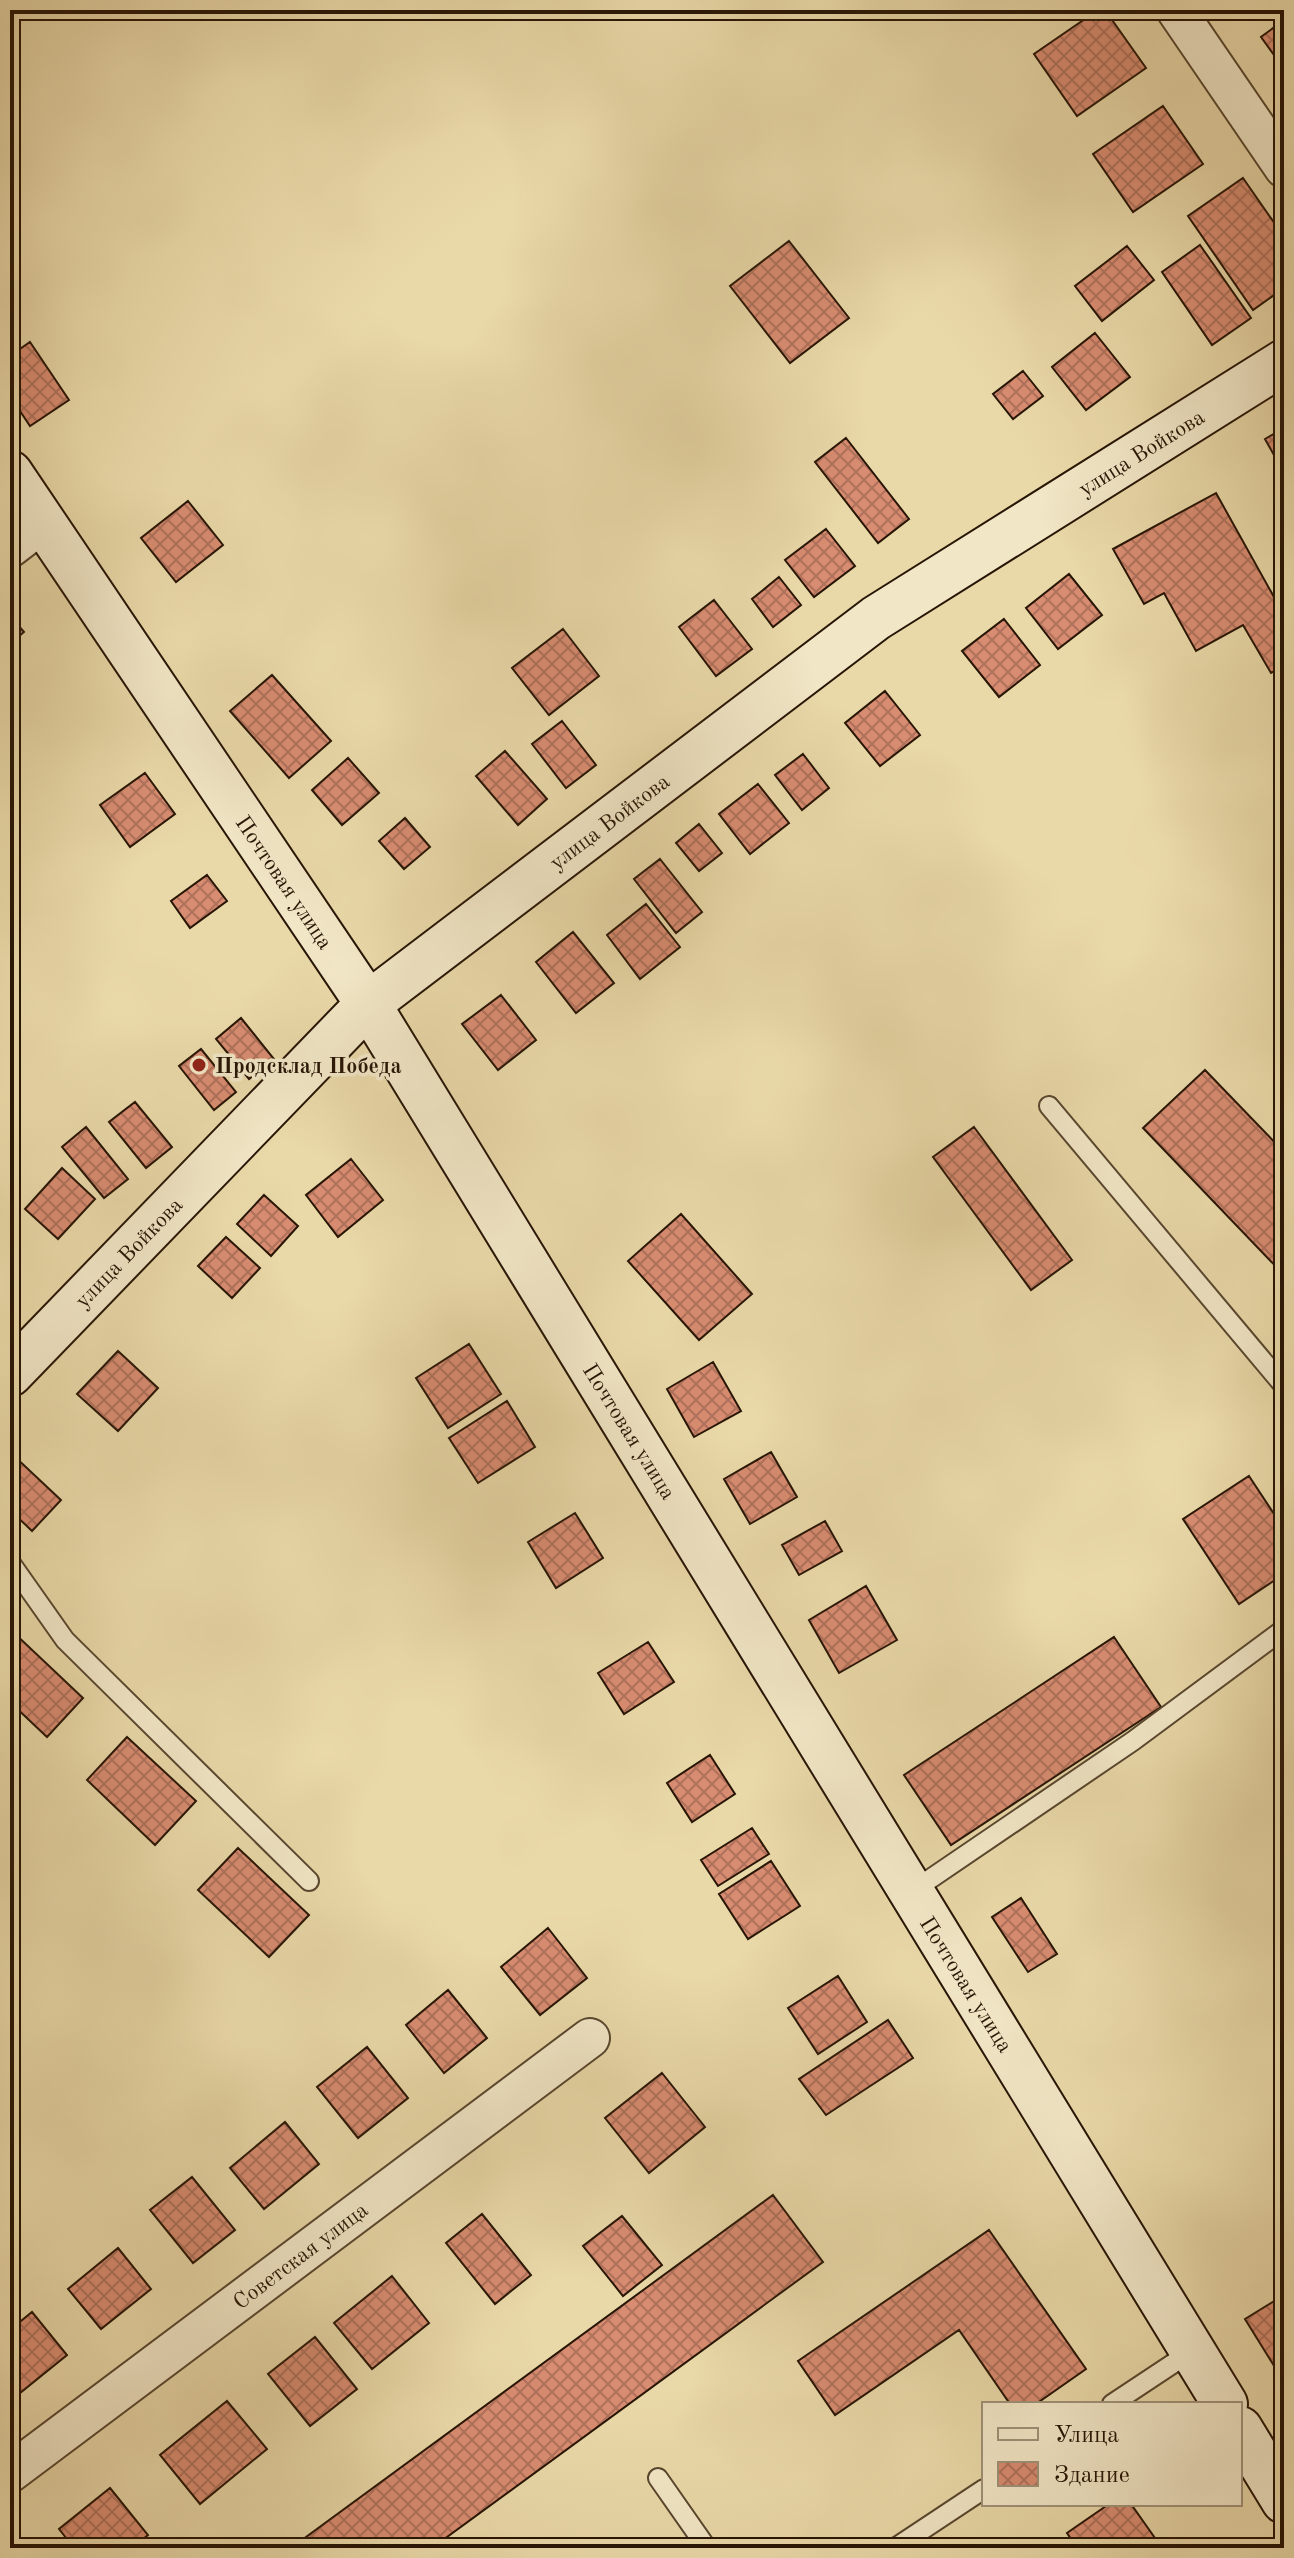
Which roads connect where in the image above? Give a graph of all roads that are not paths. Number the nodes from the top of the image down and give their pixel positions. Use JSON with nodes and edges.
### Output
{"nodes":[{"id":1,"x":1176,"y":10,"type":"edge"},
{"id":2,"x":1284,"y":168,"type":"edge"},
{"id":3,"x":1284,"y":362,"type":"edge"},
{"id":4,"x":10,"y":473,"type":"edge"},
{"id":5,"x":44,"y":522,"type":"junction"},
{"id":6,"x":10,"y":548,"type":"edge"},
{"id":7,"x":368,"y":1004,"type":"junction"},
{"id":8,"x":1049,"y":1106,"type":"dead end"},
{"id":9,"x":10,"y":1374,"type":"edge"},
{"id":10,"x":1284,"y":1386,"type":"edge"},
{"id":11,"x":10,"y":1562,"type":"edge"},
{"id":12,"x":1284,"y":1629,"type":"edge"},
{"id":13,"x":309,"y":1881,"type":"dead end"},
{"id":14,"x":911,"y":1892,"type":"junction"},
{"id":15,"x":590,"y":2038,"type":"dead end"},
{"id":16,"x":1192,"y":2351,"type":"junction"},
{"id":17,"x":1115,"y":2402,"type":"edge"},
{"id":18,"x":1224,"y":2402,"type":"edge"},
{"id":19,"x":1242,"y":2432,"type":"edge"},
{"id":20,"x":10,"y":2473,"type":"edge"},
{"id":21,"x":658,"y":2478,"type":"dead end"},
{"id":22,"x":982,"y":2490,"type":"edge"},
{"id":23,"x":1284,"y":2501,"type":"edge"},
{"id":24,"x":707,"y":2548,"type":"edge"},
{"id":25,"x":895,"y":2548,"type":"edge"}],
"edges":[{"from":1,"to":2,"type":"street"},
{"from":3,"to":7,"type":"main road","name":"улица Войкова"},
{"from":4,"to":5,"type":"main road","name":"Почтовая улица"},
{"from":5,"to":6,"type":"street"},
{"from":5,"to":7,"type":"main road","name":"Почтовая улица"},
{"from":7,"to":9,"type":"main road","name":"улица Войкова"},
{"from":7,"to":14,"type":"main road","name":"Почтовая улица"},
{"from":8,"to":10,"type":"lane"},
{"from":11,"to":13,"type":"lane"},
{"from":12,"to":14,"type":"lane"},
{"from":14,"to":16,"type":"main road","name":"Почтовая улица"},
{"from":15,"to":20,"type":"street","name":"Советская улица"},
{"from":16,"to":17,"type":"lane"},
{"from":16,"to":18,"type":"main road","name":"Почтовая улица"},
{"from":19,"to":23,"type":"main road"},
{"from":21,"to":24,"type":"lane"},
{"from":22,"to":25,"type":"lane"}]}
